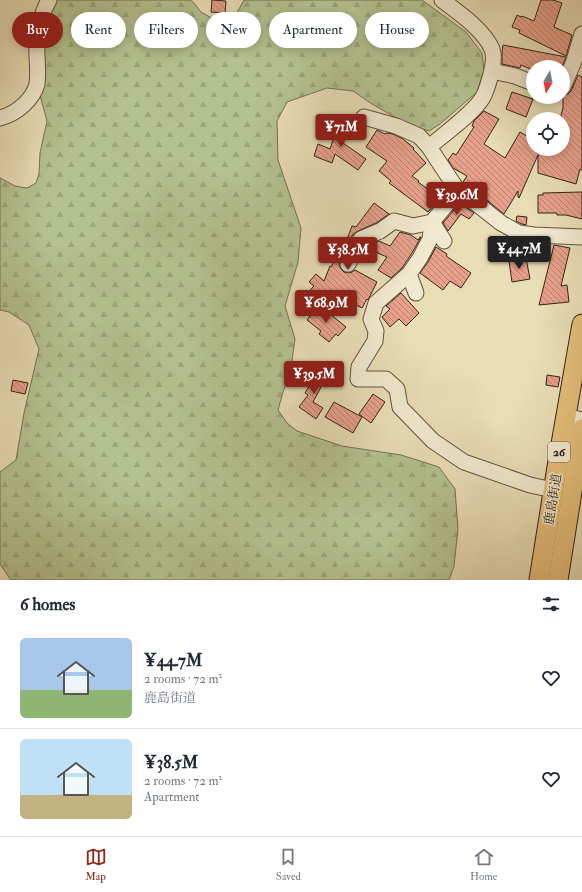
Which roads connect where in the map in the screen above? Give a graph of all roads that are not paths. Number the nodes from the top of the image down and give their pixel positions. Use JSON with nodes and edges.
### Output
{"nodes":[{"id":1,"x":49,"y":0,"type":"edge"},
{"id":2,"x":442,"y":0,"type":"edge"},
{"id":3,"x":582,"y":34,"type":"edge"},
{"id":4,"x":570,"y":70,"type":"edge"},
{"id":5,"x":492,"y":71,"type":"junction"},
{"id":6,"x":526,"y":80,"type":"edge"},
{"id":7,"x":364,"y":117,"type":"dead end"},
{"id":8,"x":0,"y":118,"type":"edge"},
{"id":9,"x":429,"y":147,"type":"junction"},
{"id":10,"x":458,"y":191,"type":"junction"},
{"id":11,"x":432,"y":222,"type":"junction"},
{"id":12,"x":582,"y":237,"type":"edge"},
{"id":13,"x":444,"y":241,"type":"dead end"},
{"id":14,"x":348,"y":264,"type":"dead end"},
{"id":15,"x":409,"y":274,"type":"junction"},
{"id":16,"x":416,"y":293,"type":"dead end"},
{"id":17,"x":582,"y":324,"type":"edge"},
{"id":18,"x":574,"y":418,"type":"edge"},
{"id":19,"x":582,"y":429,"type":"edge"},
{"id":20,"x":557,"y":466,"type":"junction"},
{"id":21,"x":578,"y":473,"type":"edge"},
{"id":22,"x":553,"y":490,"type":"junction"},
{"id":23,"x":539,"y":580,"type":"edge"},
{"id":24,"x":558,"y":580,"type":"edge"}],
"edges":[{"from":1,"to":8,"type":"street"},
{"from":2,"to":5,"type":"street"},
{"from":3,"to":4,"type":"street"},
{"from":5,"to":6,"type":"street"},
{"from":5,"to":9,"type":"street"},
{"from":7,"to":9,"type":"street"},
{"from":9,"to":10,"type":"street"},
{"from":10,"to":11,"type":"street"},
{"from":10,"to":12,"type":"street"},
{"from":11,"to":13,"type":"street"},
{"from":11,"to":14,"type":"street"},
{"from":11,"to":15,"type":"street"},
{"from":15,"to":16,"type":"street"},
{"from":15,"to":22,"type":"street"},
{"from":17,"to":18,"type":"main road","name":"鹿島街道","number":"26"},
{"from":18,"to":20,"type":"main road","name":"鹿島街道","number":"26"},
{"from":19,"to":21,"type":"main road","number":"26"},
{"from":20,"to":21,"type":"street"},
{"from":20,"to":22,"type":"main road","name":"鹿島街道","number":"26"},
{"from":21,"to":24,"type":"main road","number":"26"},
{"from":22,"to":23,"type":"main road","name":"鹿島街道","number":"26"}]}
